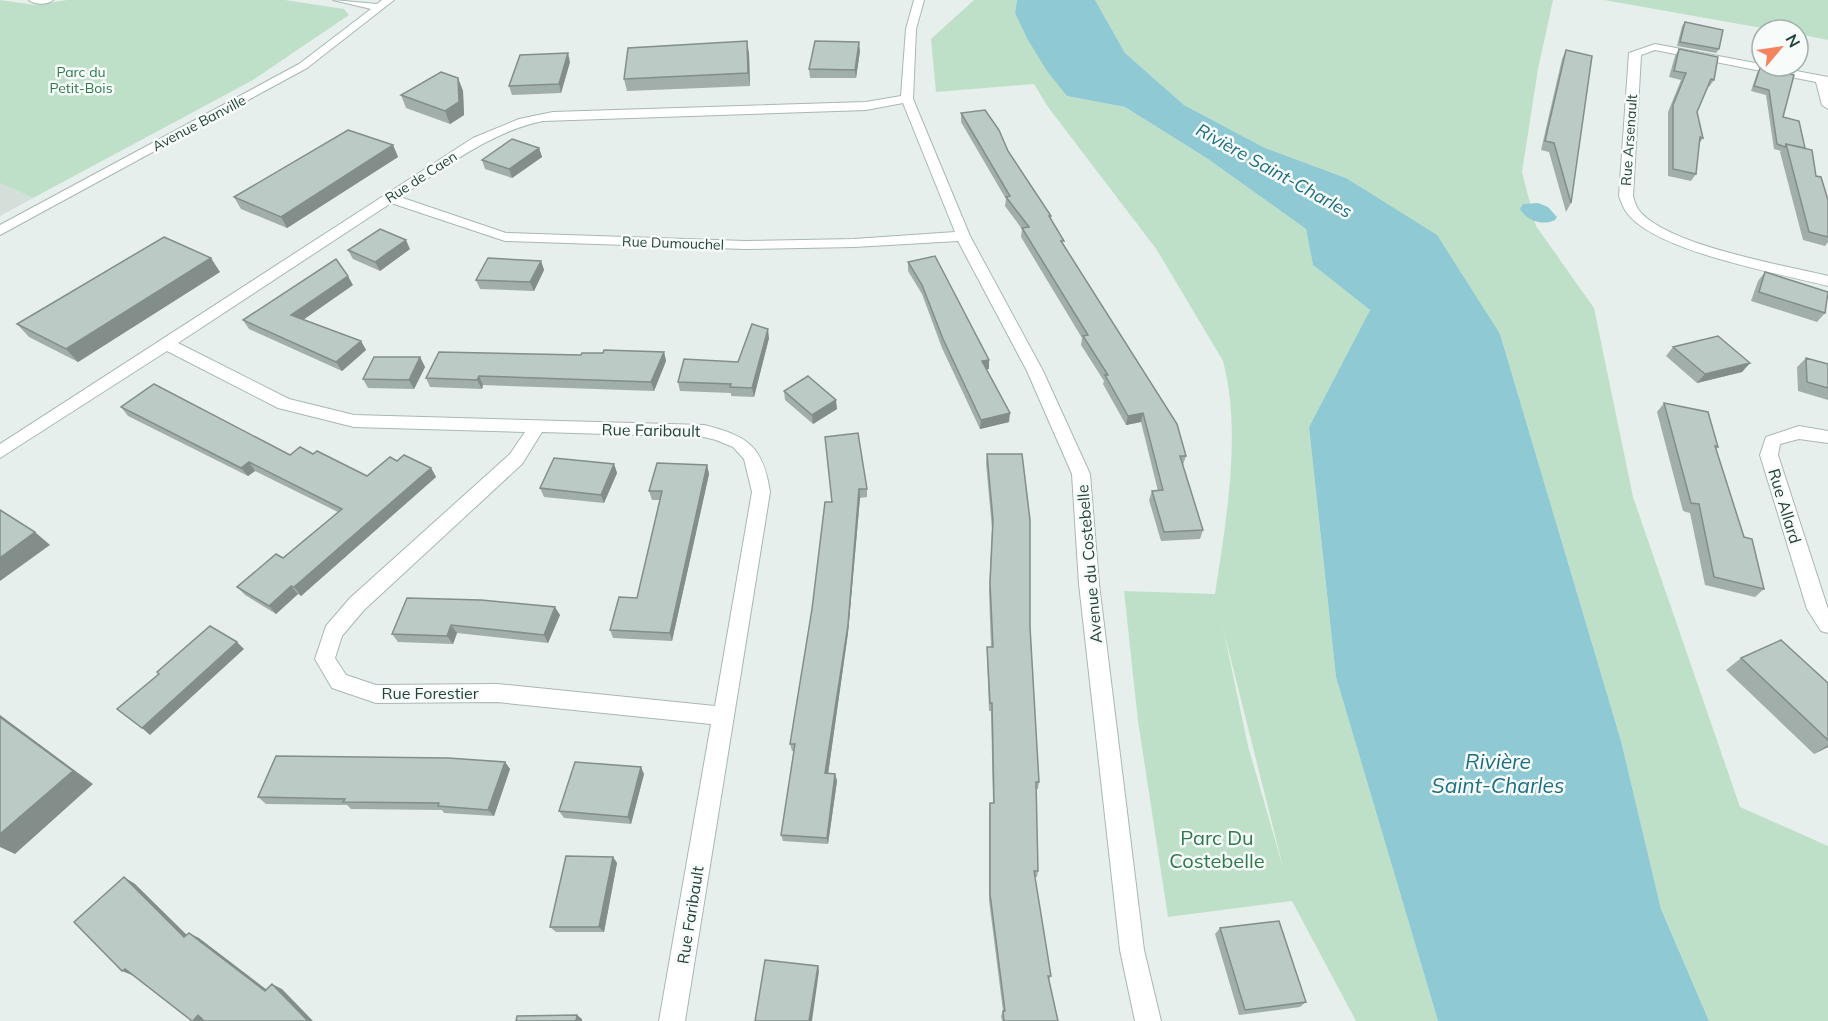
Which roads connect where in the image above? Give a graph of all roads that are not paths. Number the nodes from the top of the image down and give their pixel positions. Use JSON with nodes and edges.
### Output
{"nodes":[{"id":1,"x":34,"y":0,"type":"edge"},
{"id":2,"x":48,"y":0,"type":"edge"},
{"id":3,"x":338,"y":0,"type":"edge"},
{"id":4,"x":919,"y":0,"type":"edge"},
{"id":5,"x":383,"y":3,"type":"edge"},
{"id":6,"x":1825,"y":80,"type":"edge"},
{"id":7,"x":907,"y":99,"type":"junction"},
{"id":8,"x":1828,"y":105,"type":"edge"},
{"id":9,"x":389,"y":198,"type":"junction"},
{"id":10,"x":0,"y":231,"type":"edge"},
{"id":11,"x":963,"y":236,"type":"junction"},
{"id":12,"x":1828,"y":281,"type":"edge"},
{"id":13,"x":165,"y":343,"type":"junction"},
{"id":14,"x":536,"y":428,"type":"junction"},
{"id":15,"x":1828,"y":436,"type":"edge"},
{"id":16,"x":0,"y":452,"type":"edge"},
{"id":17,"x":1828,"y":625,"type":"edge"},
{"id":18,"x":722,"y":716,"type":"junction"},
{"id":19,"x":672,"y":1021,"type":"edge"},
{"id":20,"x":1148,"y":1021,"type":"edge"}],
"edges":[{"from":1,"to":2,"type":"street"},
{"from":3,"to":5,"type":"street"},
{"from":4,"to":7,"type":"street","name":"Avenue du Costebelle"},
{"from":5,"to":10,"type":"street","name":"Avenue Banville"},
{"from":6,"to":8,"type":"street"},
{"from":6,"to":12,"type":"street","name":"Rue Arsenault"},
{"from":7,"to":9,"type":"street","name":"Rue de Caen"},
{"from":7,"to":11,"type":"street","name":"Avenue du Costebelle"},
{"from":9,"to":11,"type":"street","name":"Rue Dumouchel"},
{"from":9,"to":13,"type":"street","name":"Rue de Caen"},
{"from":11,"to":20,"type":"street","name":"Avenue du Costebelle"},
{"from":13,"to":14,"type":"street","name":"Rue Faribault"},
{"from":13,"to":16,"type":"street","name":"Rue de Caen"},
{"from":14,"to":18,"type":"street","name":"Rue Faribault"},
{"from":14,"to":18,"type":"street","name":"Rue Forestier"},
{"from":15,"to":17,"type":"street","name":"Rue Allard"},
{"from":18,"to":19,"type":"street","name":"Rue Faribault"}]}
